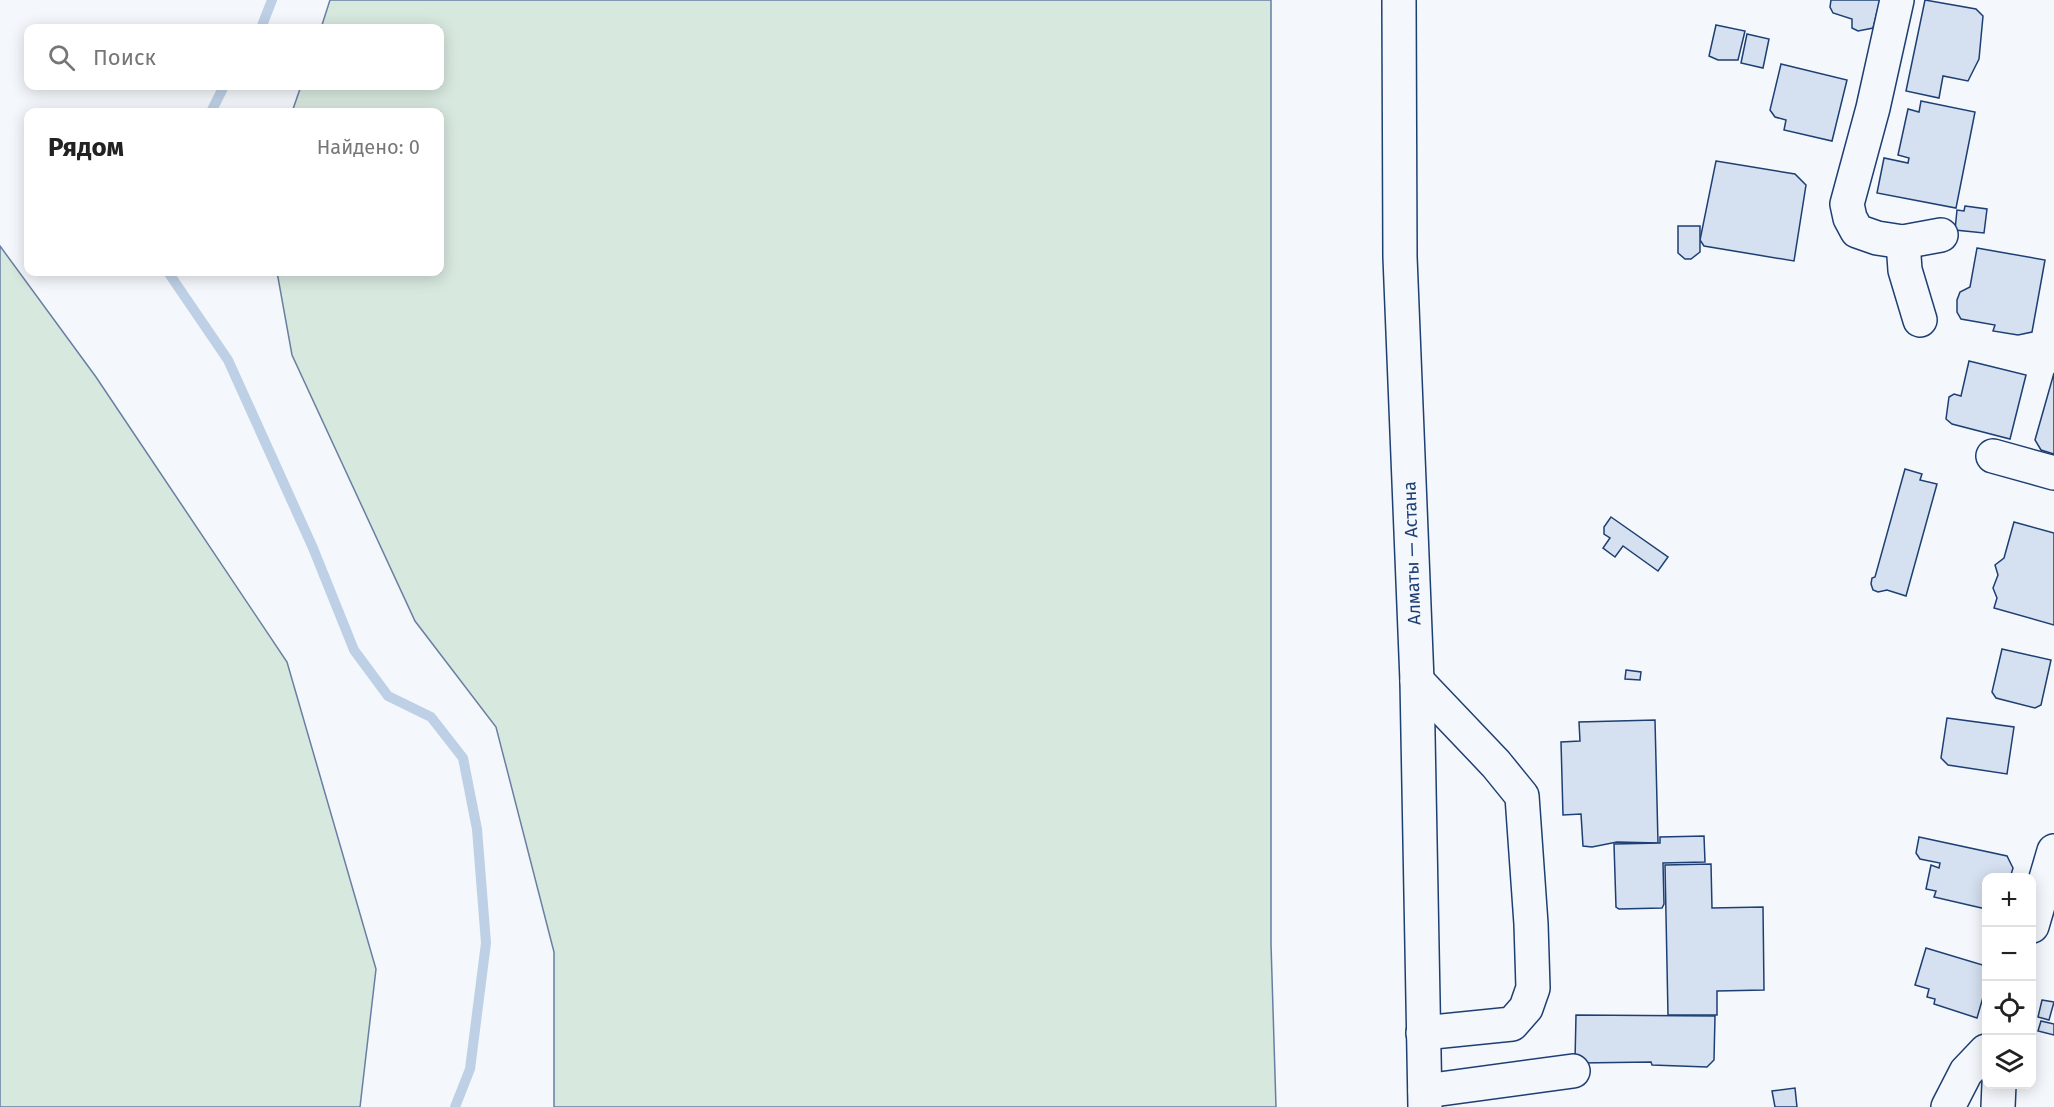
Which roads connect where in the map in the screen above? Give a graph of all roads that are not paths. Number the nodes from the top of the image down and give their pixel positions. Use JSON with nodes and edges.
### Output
{"nodes":[{"id":1,"x":1399,"y":0,"type":"edge"},
{"id":2,"x":1897,"y":0,"type":"edge"},
{"id":3,"x":1941,"y":235,"type":"dead end"},
{"id":4,"x":1903,"y":242,"type":"junction"},
{"id":5,"x":1920,"y":320,"type":"dead end"},
{"id":6,"x":1993,"y":456,"type":"dead end"},
{"id":7,"x":2054,"y":473,"type":"edge"},
{"id":8,"x":1417,"y":681,"type":"junction"},
{"id":9,"x":2054,"y":851,"type":"edge"},
{"id":10,"x":2036,"y":910,"type":"edge"},
{"id":11,"x":1423,"y":1033,"type":"junction"},
{"id":12,"x":1982,"y":1055,"type":"edge"},
{"id":13,"x":1573,"y":1071,"type":"dead end"},
{"id":14,"x":1999,"y":1089,"type":"edge"},
{"id":15,"x":1425,"y":1099,"type":"edge"},
{"id":16,"x":1948,"y":1107,"type":"edge"},
{"id":17,"x":1998,"y":1107,"type":"edge"}],
"edges":[{"from":1,"to":8,"type":"main road","name":"Алматы — Астана"},
{"from":2,"to":4,"type":"main road"},
{"from":3,"to":4,"type":"main road"},
{"from":4,"to":5,"type":"main road"},
{"from":6,"to":7,"type":"main road"},
{"from":8,"to":11,"type":"main road","name":"Алматы — Астана"},
{"from":8,"to":11,"type":"main road"},
{"from":9,"to":10,"type":"main road"},
{"from":11,"to":15,"type":"main road","name":"Алматы — Астана"},
{"from":12,"to":16,"type":"main road"},
{"from":13,"to":15,"type":"main road"},
{"from":14,"to":17,"type":"main road"}]}
